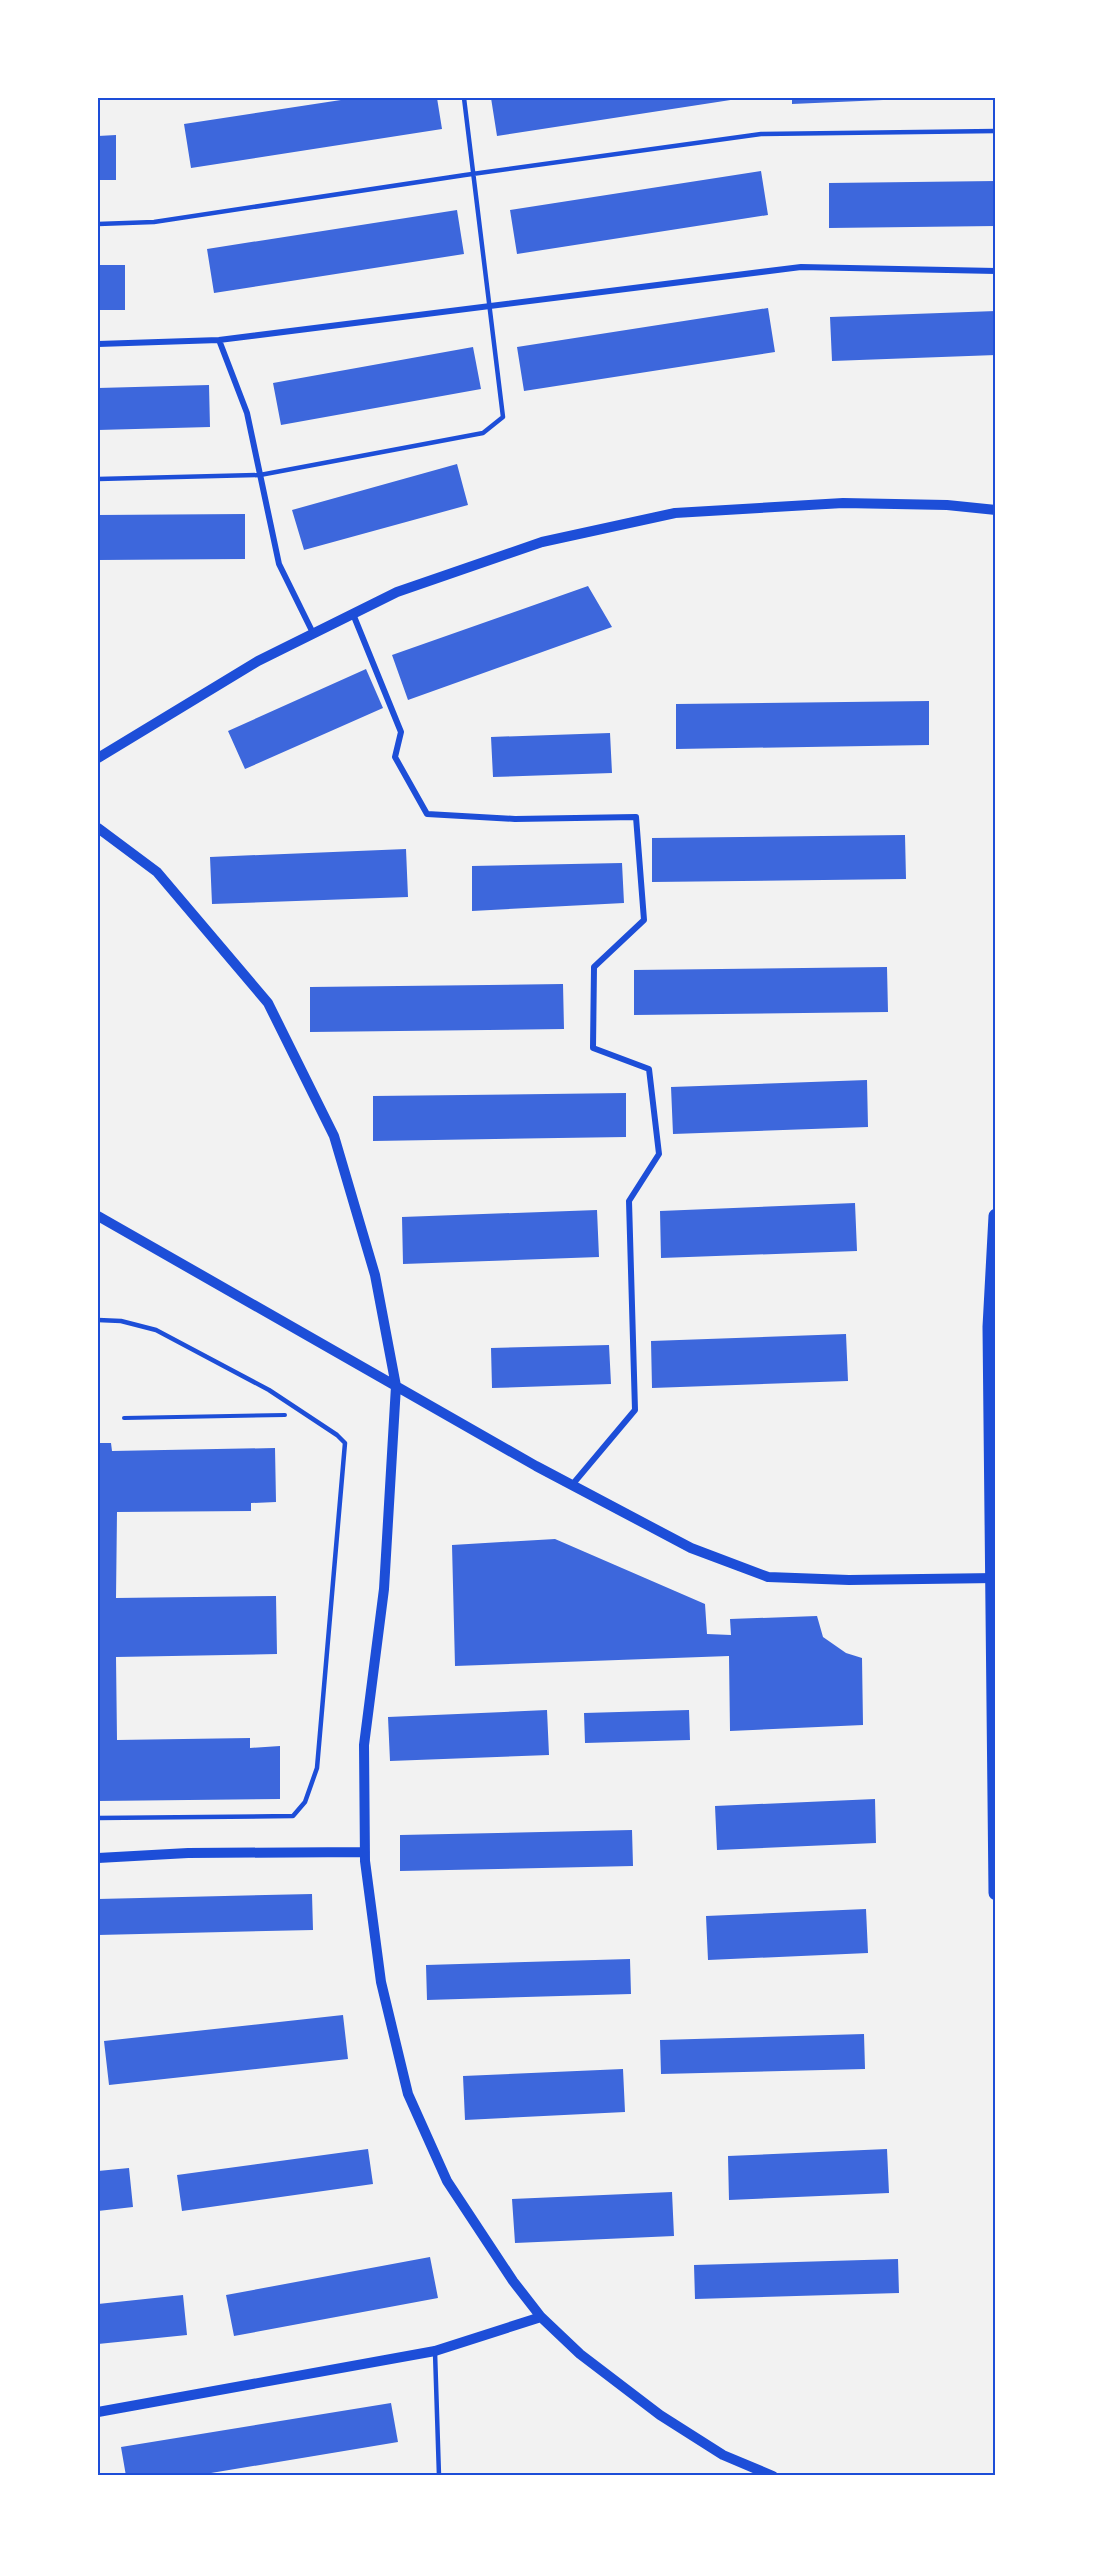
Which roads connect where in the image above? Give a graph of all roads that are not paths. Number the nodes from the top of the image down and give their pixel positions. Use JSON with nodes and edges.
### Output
{"nodes":[{"id":1,"x":464,"y":98,"type":"edge"},
{"id":2,"x":996,"y":131,"type":"edge"},
{"id":3,"x":98,"y":224,"type":"edge"},
{"id":4,"x":996,"y":271,"type":"edge"},
{"id":5,"x":219,"y":340,"type":"junction"},
{"id":6,"x":98,"y":344,"type":"edge"},
{"id":7,"x":260,"y":475,"type":"junction"},
{"id":8,"x":98,"y":479,"type":"edge"},
{"id":9,"x":996,"y":510,"type":"edge"},
{"id":10,"x":353,"y":614,"type":"junction"},
{"id":11,"x":313,"y":633,"type":"junction"},
{"id":12,"x":98,"y":758,"type":"edge"},
{"id":13,"x":98,"y":828,"type":"edge"},
{"id":14,"x":996,"y":1216,"type":"edge"},
{"id":15,"x":98,"y":1217,"type":"edge"},
{"id":16,"x":98,"y":1320,"type":"edge"},
{"id":17,"x":396,"y":1386,"type":"junction"},
{"id":18,"x":572,"y":1485,"type":"junction"},
{"id":19,"x":993,"y":1578,"type":"edge"},
{"id":20,"x":98,"y":1818,"type":"edge"},
{"id":21,"x":365,"y":1852,"type":"junction"},
{"id":22,"x":98,"y":1858,"type":"edge"},
{"id":23,"x":996,"y":1893,"type":"edge"},
{"id":24,"x":541,"y":2317,"type":"junction"},
{"id":25,"x":435,"y":2351,"type":"junction"},
{"id":26,"x":98,"y":2412,"type":"edge"},
{"id":27,"x":769,"y":2474,"type":"edge"},
{"id":28,"x":439,"y":2475,"type":"edge"}],
"edges":[{"from":1,"to":7,"type":"lane"},
{"from":2,"to":3,"type":"lane"},
{"from":4,"to":5,"type":"street"},
{"from":5,"to":6,"type":"street"},
{"from":5,"to":7,"type":"street"},
{"from":7,"to":8,"type":"lane"},
{"from":7,"to":11,"type":"street"},
{"from":9,"to":10,"type":"street"},
{"from":10,"to":11,"type":"street"},
{"from":10,"to":18,"type":"street"},
{"from":11,"to":12,"type":"street"},
{"from":13,"to":17,"type":"street"},
{"from":14,"to":19,"type":"main road"},
{"from":15,"to":17,"type":"street"},
{"from":16,"to":20,"type":"lane"},
{"from":17,"to":18,"type":"street"},
{"from":17,"to":21,"type":"street"},
{"from":18,"to":19,"type":"street"},
{"from":19,"to":23,"type":"main road"},
{"from":21,"to":22,"type":"street"},
{"from":21,"to":24,"type":"street"},
{"from":24,"to":25,"type":"street"},
{"from":24,"to":27,"type":"street"},
{"from":25,"to":26,"type":"street"},
{"from":25,"to":28,"type":"lane"}]}
